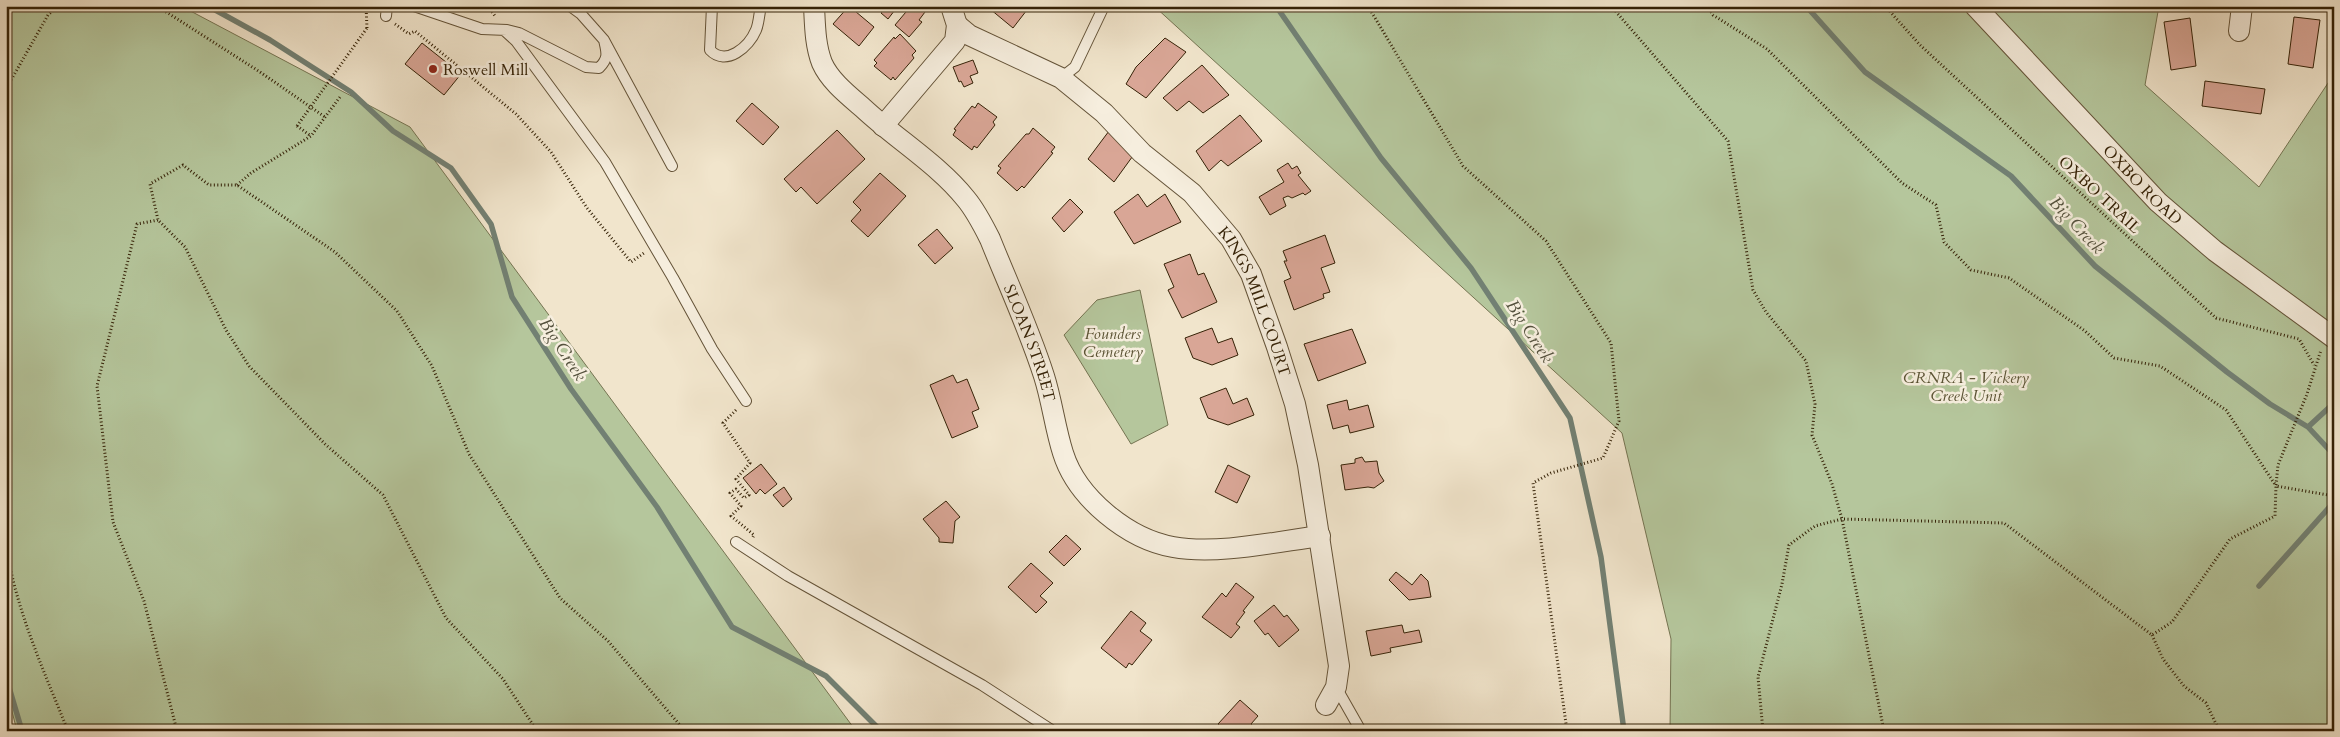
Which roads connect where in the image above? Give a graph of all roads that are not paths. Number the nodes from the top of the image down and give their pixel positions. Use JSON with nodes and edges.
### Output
{"nodes":[{"id":1,"x":414,"y":6,"type":"edge"},
{"id":2,"x":570,"y":6,"type":"edge"},
{"id":3,"x":712,"y":6,"type":"edge"},
{"id":4,"x":761,"y":6,"type":"edge"},
{"id":5,"x":814,"y":6,"type":"edge"},
{"id":6,"x":1104,"y":6,"type":"edge"},
{"id":7,"x":1975,"y":6,"type":"edge"},
{"id":8,"x":2242,"y":6,"type":"edge"},
{"id":9,"x":954,"y":16,"type":"edge"},
{"id":10,"x":504,"y":30,"type":"junction"},
{"id":11,"x":2239,"y":31,"type":"dead end"},
{"id":12,"x":604,"y":40,"type":"junction"},
{"id":13,"x":1061,"y":78,"type":"junction"},
{"id":14,"x":883,"y":126,"type":"junction"},
{"id":15,"x":672,"y":166,"type":"dead end"},
{"id":16,"x":2331,"y":336,"type":"edge"},
{"id":17,"x":746,"y":401,"type":"road end"},
{"id":18,"x":1320,"y":536,"type":"junction"},
{"id":19,"x":736,"y":542,"type":"dead end"},
{"id":20,"x":1336,"y":688,"type":"junction"},
{"id":21,"x":1326,"y":705,"type":"dead end"},
{"id":22,"x":1053,"y":731,"type":"edge"},
{"id":23,"x":1361,"y":731,"type":"edge"}],
"edges":[{"from":1,"to":10,"type":"lane"},
{"from":2,"to":12,"type":"lane"},
{"from":3,"to":4,"type":"lane"},
{"from":5,"to":14,"type":"street","name":"SLOAN STREET"},
{"from":6,"to":13,"type":"lane"},
{"from":7,"to":16,"type":"street","name":"OXBO ROAD"},
{"from":8,"to":11,"type":"street"},
{"from":9,"to":13,"type":"street","name":"KINGS MILL COURT"},
{"from":9,"to":14,"type":"street"},
{"from":10,"to":12,"type":"lane"},
{"from":10,"to":17,"type":"lane"},
{"from":12,"to":15,"type":"lane"},
{"from":13,"to":18,"type":"street","name":"KINGS MILL COURT"},
{"from":14,"to":18,"type":"street","name":"SLOAN STREET"},
{"from":18,"to":20,"type":"street","name":"KINGS MILL COURT"},
{"from":19,"to":22,"type":"lane"},
{"from":20,"to":21,"type":"street","name":"KINGS MILL COURT"},
{"from":20,"to":23,"type":"lane"}]}
